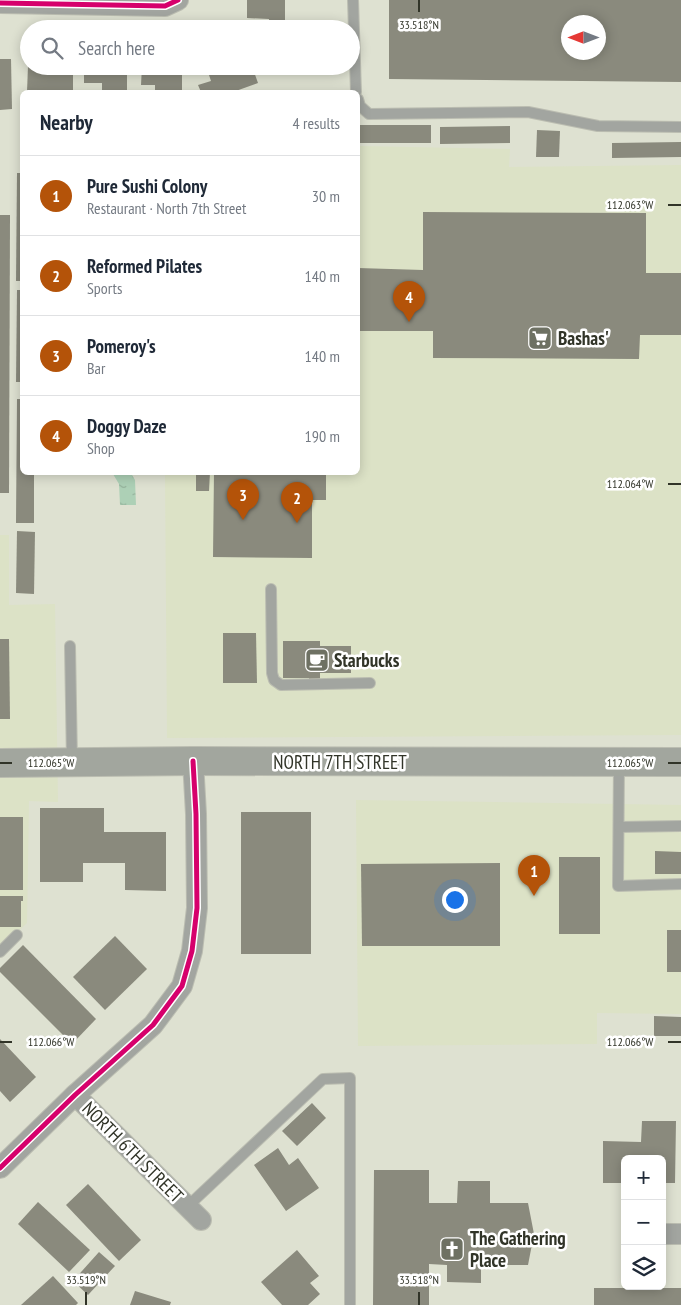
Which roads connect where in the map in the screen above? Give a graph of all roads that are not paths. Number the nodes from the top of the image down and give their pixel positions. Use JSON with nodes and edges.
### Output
{"nodes":[{"id":1,"x":178,"y":0,"type":"edge"},
{"id":2,"x":353,"y":0,"type":"edge"},
{"id":3,"x":0,"y":3,"type":"edge"},
{"id":4,"x":354,"y":20,"type":"edge"},
{"id":5,"x":355,"y":75,"type":"edge"},
{"id":6,"x":356,"y":90,"type":"edge"},
{"id":7,"x":360,"y":106,"type":"edge"},
{"id":8,"x":681,"y":127,"type":"edge"},
{"id":9,"x":271,"y":589,"type":"dead end"},
{"id":10,"x":70,"y":646,"type":"dead end"},
{"id":11,"x":370,"y":684,"type":"dead end"},
{"id":12,"x":193,"y":761,"type":"junction"},
{"id":13,"x":619,"y":762,"type":"junction"},
{"id":14,"x":681,"y":762,"type":"edge"},
{"id":15,"x":0,"y":763,"type":"edge"},
{"id":16,"x":72,"y":763,"type":"junction"},
{"id":17,"x":681,"y":826,"type":"edge"},
{"id":18,"x":619,"y":827,"type":"junction"},
{"id":19,"x":681,"y":884,"type":"edge"},
{"id":20,"x":17,"y":935,"type":"dead end"},
{"id":21,"x":0,"y":952,"type":"edge"},
{"id":22,"x":75,"y":1094,"type":"junction"},
{"id":23,"x":0,"y":1168,"type":"edge"},
{"id":24,"x":194,"y":1213,"type":"joint"},
{"id":25,"x":666,"y":1234,"type":"edge"},
{"id":26,"x":681,"y":1234,"type":"edge"},
{"id":27,"x":350,"y":1305,"type":"edge"}],
"edges":[{"from":1,"to":3,"type":"street"},
{"from":2,"to":4,"type":"lane"},
{"from":5,"to":6,"type":"lane"},
{"from":7,"to":8,"type":"lane"},
{"from":9,"to":11,"type":"lane"},
{"from":10,"to":16,"type":"lane"},
{"from":12,"to":13,"type":"main road","name":"NORTH 7TH STREET"},
{"from":12,"to":16,"type":"main road","name":"NORTH 7TH STREET"},
{"from":12,"to":22,"type":"street"},
{"from":13,"to":14,"type":"main road","name":"NORTH 7TH STREET"},
{"from":13,"to":18,"type":"lane"},
{"from":15,"to":16,"type":"main road","name":"NORTH 7TH STREET"},
{"from":17,"to":18,"type":"lane"},
{"from":18,"to":19,"type":"lane"},
{"from":20,"to":21,"type":"lane"},
{"from":22,"to":23,"type":"street","name":"NORTH 6TH STREET"},
{"from":22,"to":24,"type":"street","name":"NORTH 6TH STREET"},
{"from":24,"to":27,"type":"lane"},
{"from":25,"to":26,"type":"street"}]}
